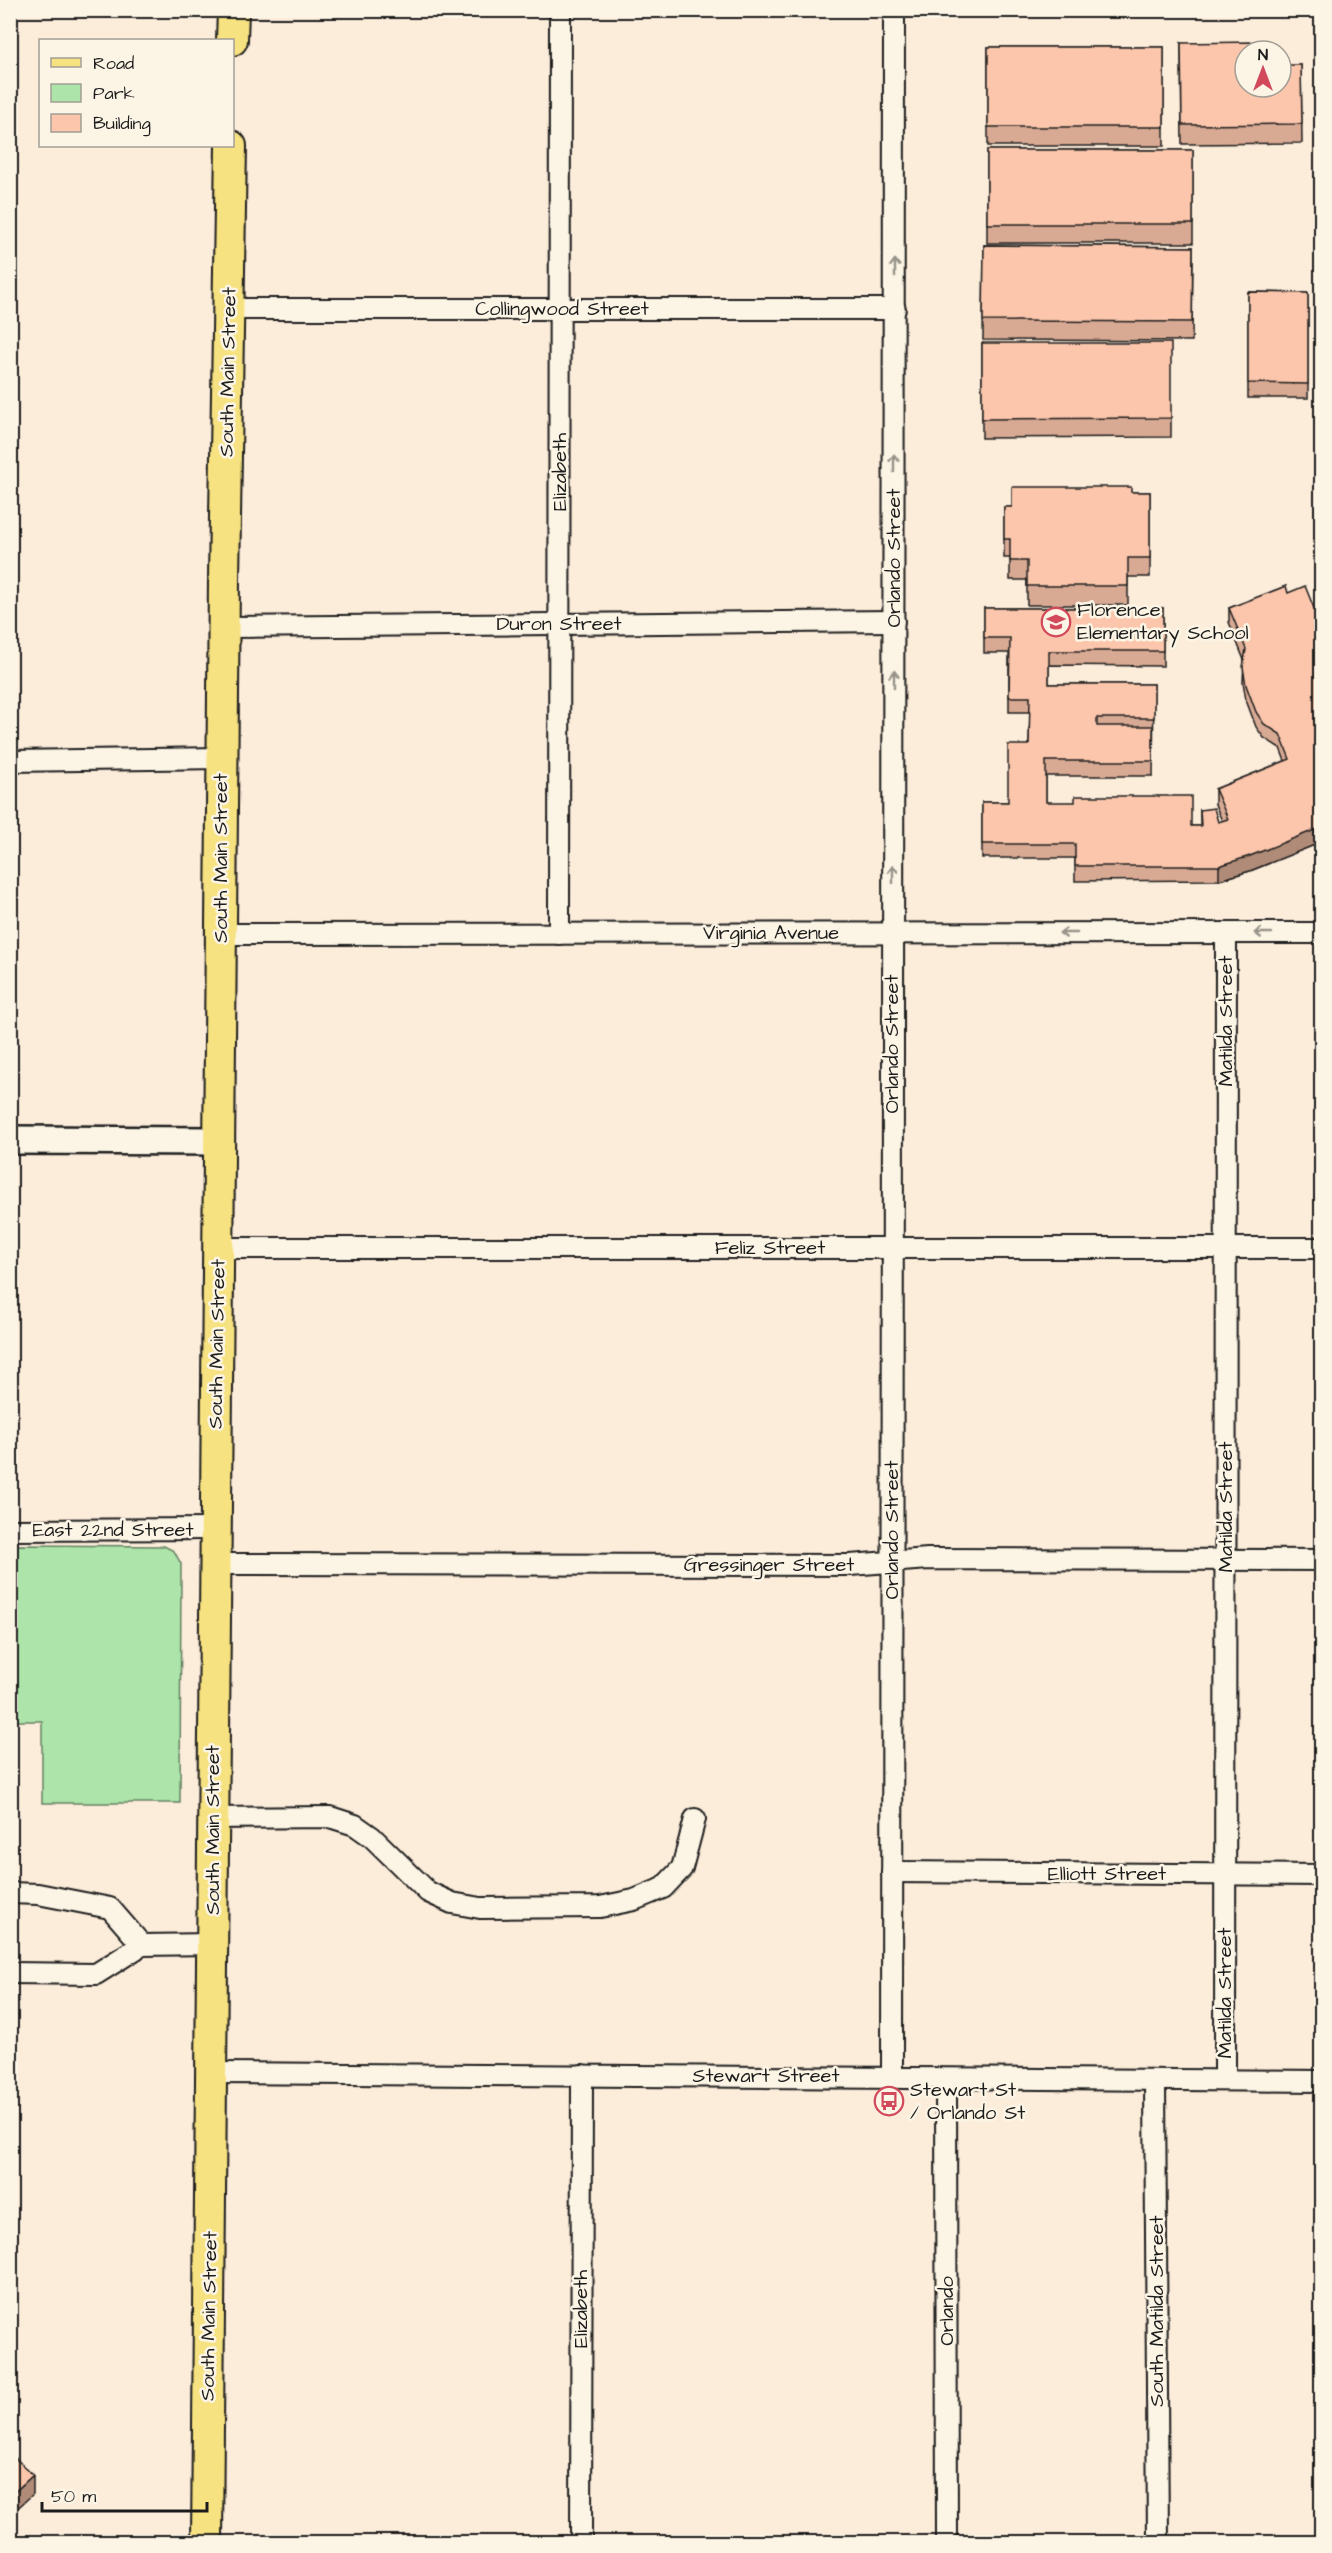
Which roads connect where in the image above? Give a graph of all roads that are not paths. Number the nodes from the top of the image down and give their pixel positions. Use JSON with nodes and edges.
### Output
{"nodes":[{"id":1,"x":233,"y":10,"type":"edge"},
{"id":2,"x":560,"y":10,"type":"edge"},
{"id":3,"x":894,"y":10,"type":"edge"},
{"id":4,"x":232,"y":39,"type":"edge"},
{"id":5,"x":231,"y":147,"type":"edge"},
{"id":6,"x":230,"y":309,"type":"junction"},
{"id":7,"x":560,"y":309,"type":"junction"},
{"id":8,"x":895,"y":309,"type":"junction"},
{"id":9,"x":894,"y":621,"type":"junction"},
{"id":10,"x":559,"y":624,"type":"junction"},
{"id":11,"x":224,"y":627,"type":"junction"},
{"id":12,"x":222,"y":758,"type":"junction"},
{"id":13,"x":10,"y":761,"type":"edge"},
{"id":14,"x":892,"y":933,"type":"junction"},
{"id":15,"x":1226,"y":933,"type":"junction"},
{"id":16,"x":1322,"y":933,"type":"edge"},
{"id":17,"x":221,"y":934,"type":"junction"},
{"id":18,"x":559,"y":934,"type":"junction"},
{"id":19,"x":10,"y":1140,"type":"edge"},
{"id":20,"x":219,"y":1141,"type":"junction"},
{"id":21,"x":218,"y":1248,"type":"junction"},
{"id":22,"x":892,"y":1248,"type":"junction"},
{"id":23,"x":1226,"y":1248,"type":"junction"},
{"id":24,"x":1322,"y":1248,"type":"edge"},
{"id":25,"x":216,"y":1529,"type":"junction"},
{"id":26,"x":10,"y":1530,"type":"edge"},
{"id":27,"x":1226,"y":1560,"type":"junction"},
{"id":28,"x":1322,"y":1560,"type":"edge"},
{"id":29,"x":892,"y":1562,"type":"junction"},
{"id":30,"x":215,"y":1564,"type":"junction"},
{"id":31,"x":212,"y":1818,"type":"junction"},
{"id":32,"x":695,"y":1819,"type":"dead end"},
{"id":33,"x":892,"y":1872,"type":"junction"},
{"id":34,"x":1225,"y":1875,"type":"junction"},
{"id":35,"x":1322,"y":1875,"type":"edge"},
{"id":36,"x":10,"y":1893,"type":"edge"},
{"id":37,"x":212,"y":1944,"type":"junction"},
{"id":38,"x":142,"y":1945,"type":"junction"},
{"id":39,"x":10,"y":1973,"type":"edge"},
{"id":40,"x":211,"y":2073,"type":"junction"},
{"id":41,"x":582,"y":2075,"type":"junction"},
{"id":42,"x":892,"y":2078,"type":"junction"},
{"id":43,"x":946,"y":2079,"type":"junction"},
{"id":44,"x":1155,"y":2080,"type":"junction"},
{"id":45,"x":1225,"y":2080,"type":"junction"},
{"id":46,"x":1322,"y":2081,"type":"edge"},
{"id":47,"x":207,"y":2542,"type":"edge"},
{"id":48,"x":581,"y":2542,"type":"edge"},
{"id":49,"x":947,"y":2542,"type":"edge"},
{"id":50,"x":1158,"y":2542,"type":"edge"}],
"edges":[{"from":1,"to":4,"type":"main road"},
{"from":2,"to":7,"type":"street","name":"Elizabeth"},
{"from":8,"to":3,"type":"street","name":"Orlando Street","one_way":true},
{"from":5,"to":6,"type":"main road","name":"South Main Street"},
{"from":6,"to":7,"type":"street","name":"Collingwood Street"},
{"from":6,"to":11,"type":"main road","name":"South Main Street"},
{"from":7,"to":8,"type":"street","name":"Collingwood Street"},
{"from":7,"to":10,"type":"street","name":"Elizabeth"},
{"from":9,"to":8,"type":"street","name":"Orlando Street","one_way":true},
{"from":9,"to":10,"type":"street","name":"Duron Street"},
{"from":14,"to":9,"type":"street","name":"Orlando Street","one_way":true},
{"from":10,"to":11,"type":"street","name":"Duron Street"},
{"from":10,"to":18,"type":"street","name":"Elizabeth"},
{"from":11,"to":12,"type":"main road","name":"South Main Street"},
{"from":12,"to":13,"type":"street"},
{"from":12,"to":17,"type":"main road","name":"South Main Street"},
{"from":15,"to":14,"type":"street","name":"Virginia Avenue","one_way":true},
{"from":14,"to":18,"type":"street","name":"Virginia Avenue"},
{"from":14,"to":22,"type":"street","name":"Orlando Street"},
{"from":16,"to":15,"type":"street","name":"Virginia Avenue","one_way":true},
{"from":15,"to":23,"type":"street","name":"Matilda Street"},
{"from":17,"to":18,"type":"street","name":"Virginia Avenue"},
{"from":17,"to":20,"type":"main road","name":"South Main Street"},
{"from":19,"to":20,"type":"street"},
{"from":20,"to":21,"type":"main road","name":"South Main Street"},
{"from":21,"to":22,"type":"street","name":"Feliz Street"},
{"from":21,"to":25,"type":"main road","name":"South Main Street"},
{"from":22,"to":23,"type":"street","name":"Feliz Street"},
{"from":22,"to":29,"type":"street","name":"Orlando Street"},
{"from":23,"to":24,"type":"street","name":"Feliz Street"},
{"from":23,"to":27,"type":"street","name":"Matilda Street"},
{"from":25,"to":26,"type":"street","name":"East 22nd Street"},
{"from":25,"to":30,"type":"main road","name":"South Main Street"},
{"from":27,"to":28,"type":"street","name":"Gressinger Street"},
{"from":27,"to":29,"type":"street","name":"Gressinger Street"},
{"from":27,"to":34,"type":"street","name":"Matilda Street"},
{"from":29,"to":30,"type":"street","name":"Gressinger Street"},
{"from":29,"to":33,"type":"street","name":"Orlando Street"},
{"from":30,"to":31,"type":"main road","name":"South Main Street"},
{"from":31,"to":32,"type":"street"},
{"from":31,"to":37,"type":"main road","name":"South Main Street"},
{"from":33,"to":34,"type":"street","name":"Elliott Street"},
{"from":33,"to":42,"type":"street","name":"Orlando Street"},
{"from":34,"to":35,"type":"street","name":"Elliott Street"},
{"from":34,"to":45,"type":"street","name":"Matilda Street"},
{"from":36,"to":38,"type":"street"},
{"from":37,"to":38,"type":"street"},
{"from":37,"to":40,"type":"main road","name":"South Main Street"},
{"from":38,"to":39,"type":"street"},
{"from":40,"to":41,"type":"street","name":"Stewart Street"},
{"from":40,"to":47,"type":"main road","name":"South Main Street"},
{"from":41,"to":42,"type":"street","name":"Stewart Street"},
{"from":41,"to":48,"type":"street","name":"Elizabeth"},
{"from":42,"to":43,"type":"street","name":"Stewart Street"},
{"from":43,"to":44,"type":"street","name":"Stewart Street"},
{"from":43,"to":49,"type":"street","name":"Orlando"},
{"from":44,"to":45,"type":"street","name":"Stewart Street"},
{"from":44,"to":50,"type":"street","name":"South Matilda Street"},
{"from":45,"to":46,"type":"street","name":"Stewart Street"}]}
